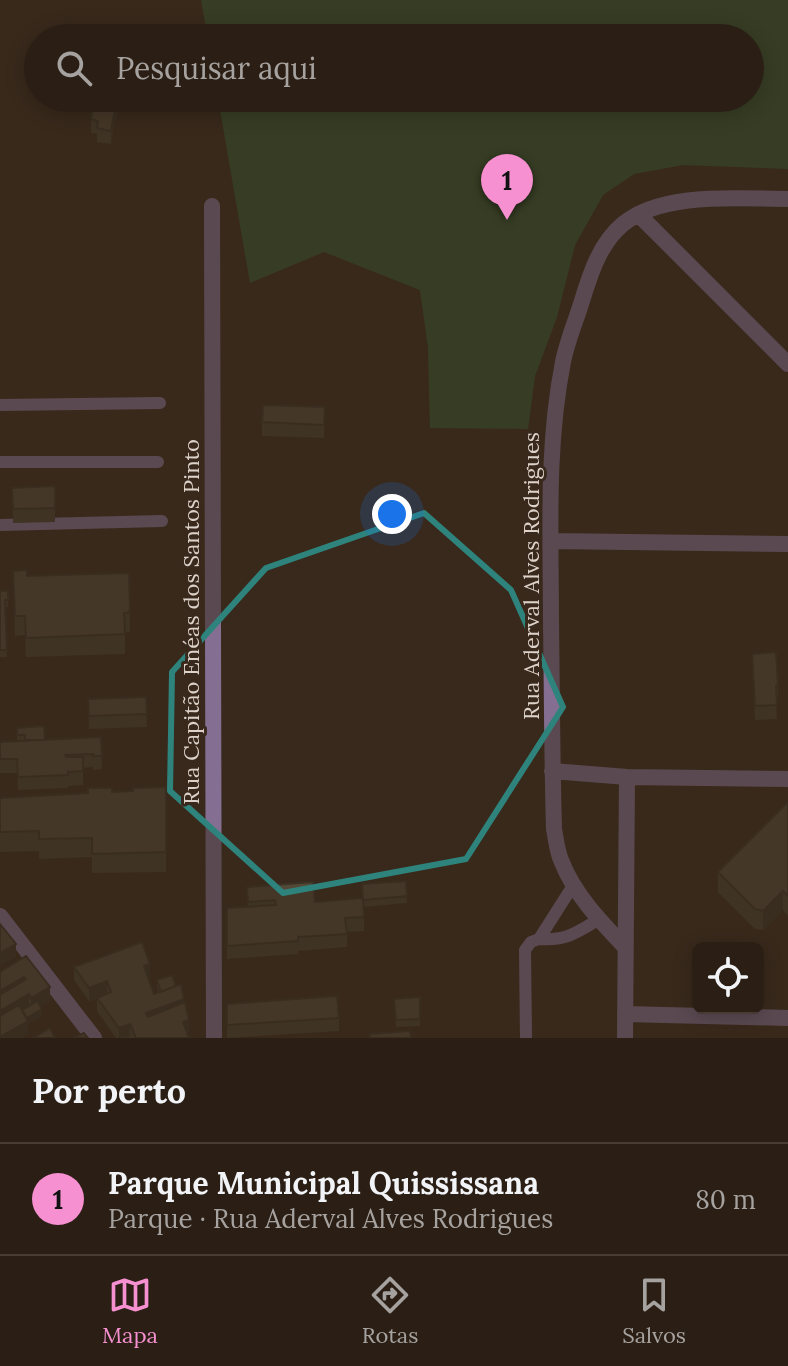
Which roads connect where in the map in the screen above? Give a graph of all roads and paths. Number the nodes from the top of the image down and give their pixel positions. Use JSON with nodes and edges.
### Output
{"nodes":[{"id":1,"x":788,"y":199,"type":"edge"},
{"id":2,"x":212,"y":206,"type":"dead end"},
{"id":3,"x":638,"y":214,"type":"junction"},
{"id":4,"x":788,"y":364,"type":"edge"},
{"id":5,"x":160,"y":403,"type":"dead end"},
{"id":6,"x":0,"y":405,"type":"edge"},
{"id":7,"x":0,"y":462,"type":"edge"},
{"id":8,"x":158,"y":462,"type":"dead end"},
{"id":9,"x":162,"y":521,"type":"dead end"},
{"id":10,"x":0,"y":525,"type":"edge"},
{"id":11,"x":551,"y":541,"type":"junction"},
{"id":12,"x":788,"y":544,"type":"edge"},
{"id":13,"x":552,"y":771,"type":"junction"},
{"id":14,"x":627,"y":777,"type":"junction"},
{"id":15,"x":788,"y":779,"type":"edge"},
{"id":16,"x":574,"y":884,"type":"junction"},
{"id":17,"x":0,"y":916,"type":"edge"},
{"id":18,"x":598,"y":920,"type":"junction"},
{"id":19,"x":539,"y":939,"type":"junction"},
{"id":20,"x":625,"y":947,"type":"junction"},
{"id":21,"x":625,"y":1014,"type":"junction"},
{"id":22,"x":788,"y":1018,"type":"edge"},
{"id":23,"x":94,"y":1038,"type":"edge"},
{"id":24,"x":214,"y":1038,"type":"edge"},
{"id":25,"x":526,"y":1038,"type":"edge"},
{"id":26,"x":625,"y":1038,"type":"edge"}],
"edges":[{"from":1,"to":3,"type":"street","name":"Rua Aderval Alves Rodrigues"},
{"from":2,"to":24,"type":"street","name":"Rua Capitão Enéas dos Santos Pinto"},
{"from":3,"to":4,"type":"street"},
{"from":3,"to":11,"type":"street","name":"Rua Aderval Alves Rodrigues"},
{"from":5,"to":6,"type":"lane"},
{"from":7,"to":8,"type":"lane"},
{"from":9,"to":10,"type":"lane"},
{"from":11,"to":12,"type":"street"},
{"from":11,"to":13,"type":"street","name":"Rua Aderval Alves Rodrigues"},
{"from":13,"to":14,"type":"street"},
{"from":13,"to":16,"type":"street","name":"Rua Aderval Alves Rodrigues"},
{"from":14,"to":15,"type":"street"},
{"from":14,"to":20,"type":"street"},
{"from":16,"to":18,"type":"street","name":"Rua Aderval Alves Rodrigues"},
{"from":16,"to":19,"type":"lane"},
{"from":17,"to":23,"type":"street"},
{"from":18,"to":19,"type":"lane"},
{"from":18,"to":20,"type":"street","name":"Rua Aderval Alves Rodrigues"},
{"from":19,"to":25,"type":"lane"},
{"from":20,"to":21,"type":"street"},
{"from":21,"to":22,"type":"street"},
{"from":21,"to":26,"type":"street"}]}
